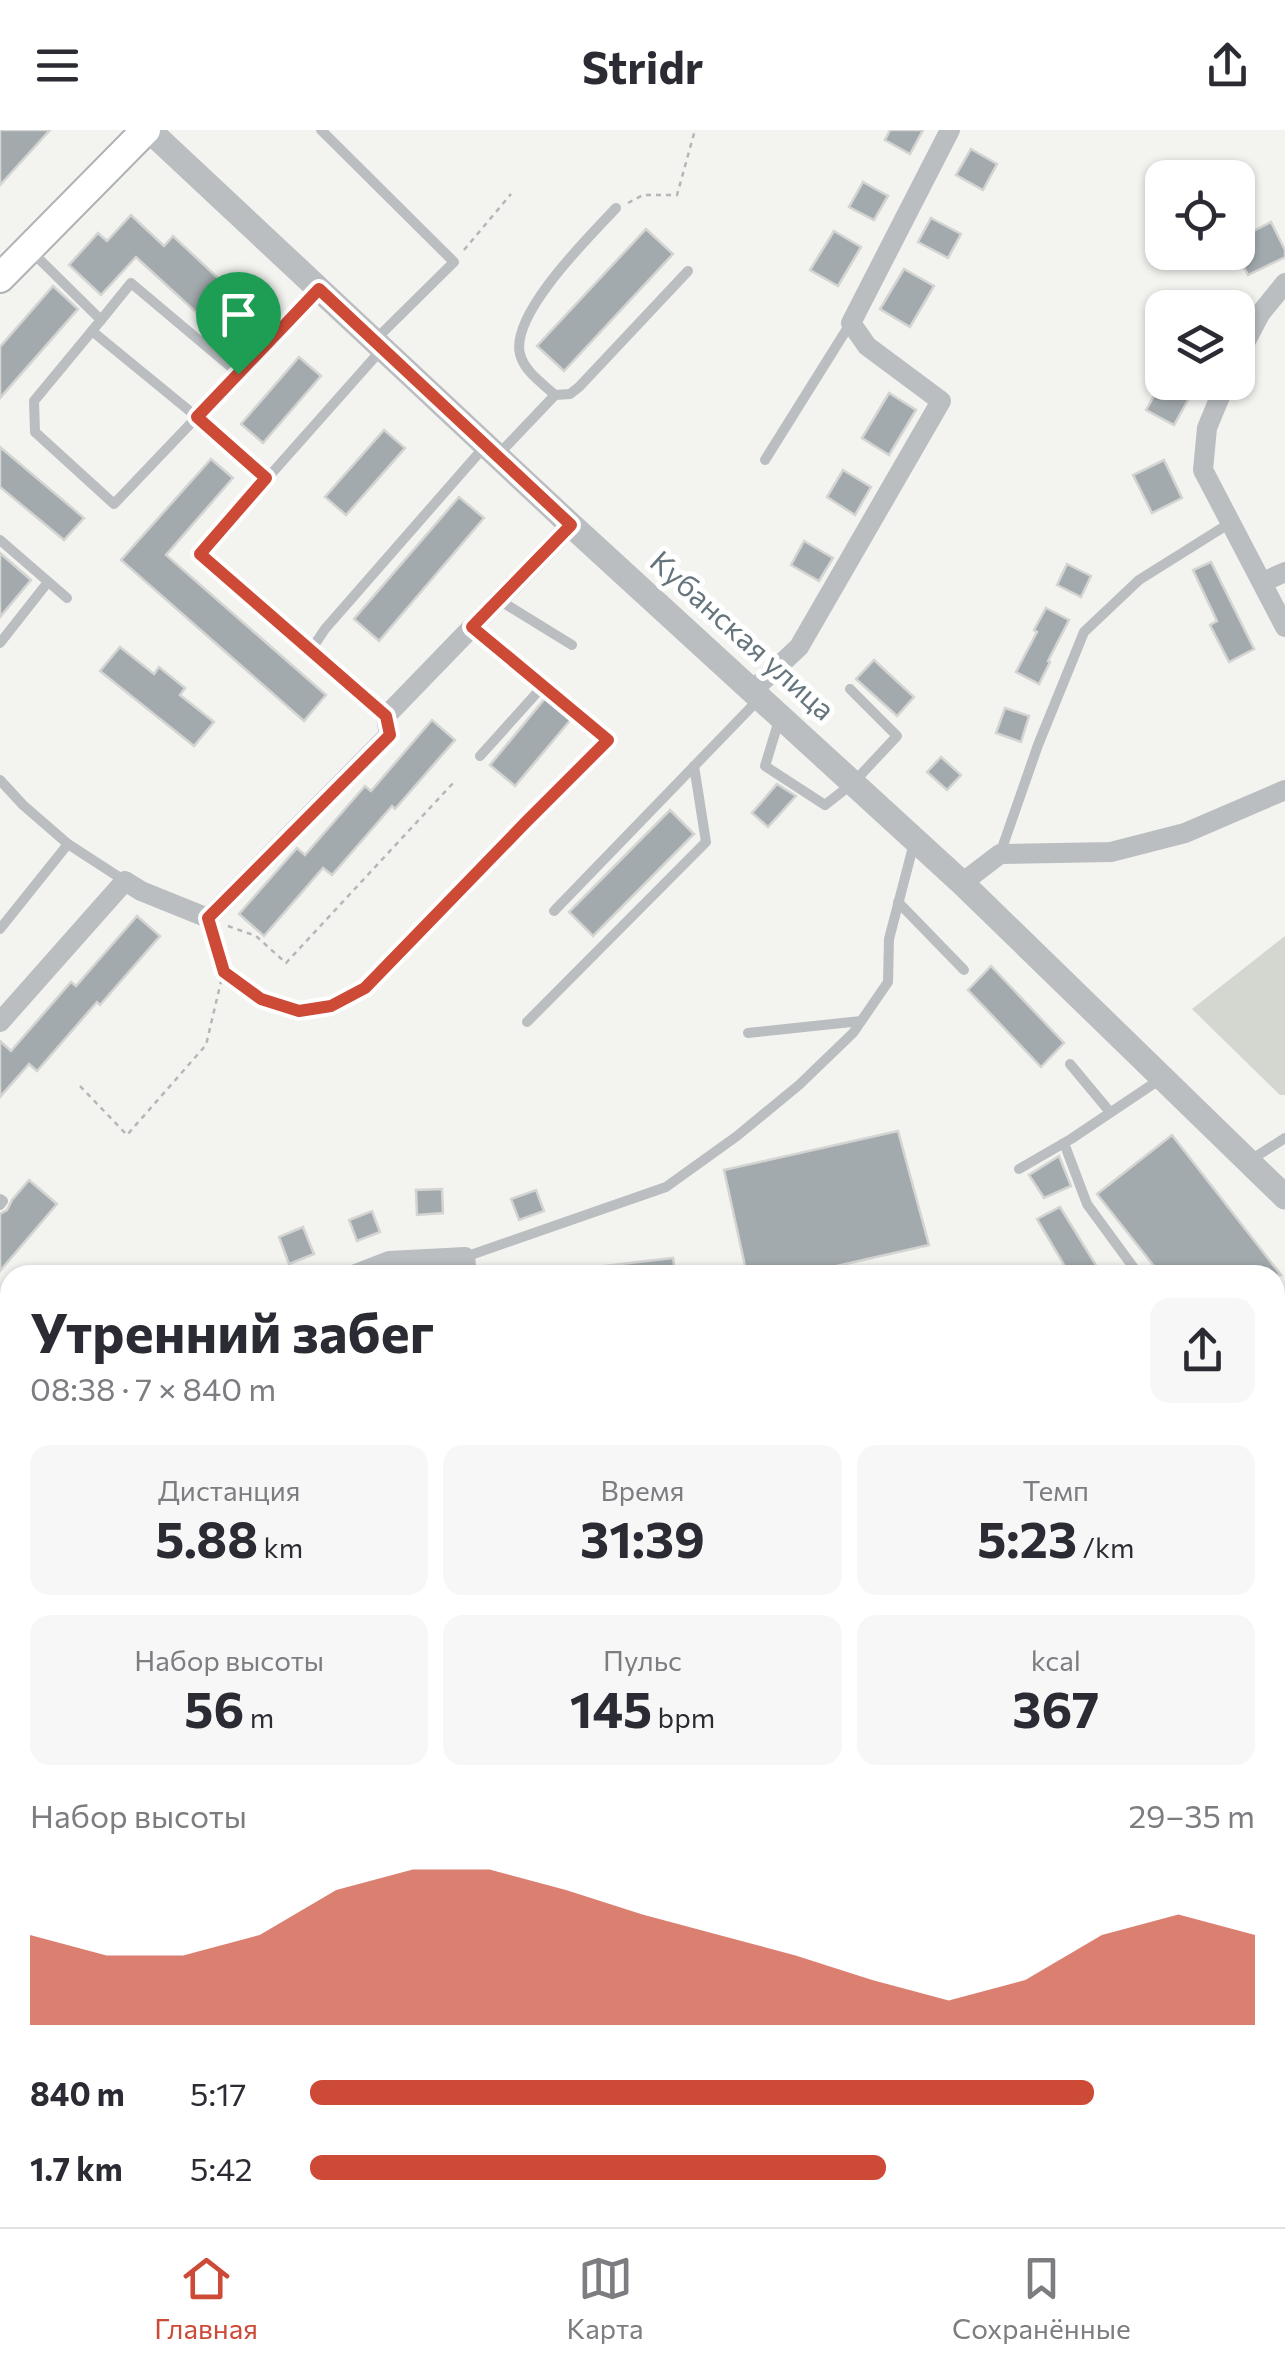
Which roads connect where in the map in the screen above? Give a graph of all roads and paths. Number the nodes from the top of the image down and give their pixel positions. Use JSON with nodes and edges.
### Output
{"nodes":[{"id":1,"x":321,"y":130,"type":"edge"},
{"id":2,"x":695,"y":130,"type":"edge"},
{"id":3,"x":950,"y":130,"type":"edge"},
{"id":4,"x":141,"y":132,"type":"edge"},
{"id":5,"x":511,"y":194,"type":"dead end"},
{"id":6,"x":616,"y":208,"type":"joint"},
{"id":7,"x":29,"y":248,"type":"junction"},
{"id":8,"x":454,"y":262,"type":"junction"},
{"id":9,"x":688,"y":271,"type":"dead end"},
{"id":10,"x":1,"y":276,"type":"edge"},
{"id":11,"x":1285,"y":284,"type":"edge"},
{"id":12,"x":319,"y":289,"type":"junction"},
{"id":13,"x":101,"y":320,"type":"junction"},
{"id":14,"x":850,"y":323,"type":"junction"},
{"id":15,"x":1255,"y":324,"type":"edge"},
{"id":16,"x":92,"y":332,"type":"junction"},
{"id":17,"x":378,"y":345,"type":"junction"},
{"id":18,"x":238,"y":374,"type":"junction"},
{"id":19,"x":555,"y":395,"type":"junction"},
{"id":20,"x":1219,"y":400,"type":"edge"},
{"id":21,"x":197,"y":417,"type":"junction"},
{"id":22,"x":492,"y":451,"type":"junction"},
{"id":23,"x":765,"y":460,"type":"dead end"},
{"id":24,"x":266,"y":478,"type":"junction"},
{"id":25,"x":1231,"y":522,"type":"junction"},
{"id":26,"x":571,"y":525,"type":"junction"},
{"id":27,"x":0,"y":540,"type":"edge"},
{"id":28,"x":1285,"y":572,"type":"edge"},
{"id":29,"x":48,"y":582,"type":"junction"},
{"id":30,"x":1263,"y":582,"type":"junction"},
{"id":31,"x":67,"y":598,"type":"dead end"},
{"id":32,"x":499,"y":600,"type":"junction"},
{"id":33,"x":472,"y":627,"type":"junction"},
{"id":34,"x":1285,"y":627,"type":"edge"},
{"id":35,"x":0,"y":643,"type":"edge"},
{"id":36,"x":572,"y":644,"type":"dead end"},
{"id":37,"x":311,"y":650,"type":"junction"},
{"id":38,"x":543,"y":686,"type":"junction"},
{"id":39,"x":850,"y":689,"type":"dead end"},
{"id":40,"x":757,"y":693,"type":"junction"},
{"id":41,"x":780,"y":715,"type":"junction"},
{"id":42,"x":386,"y":716,"type":"junction"},
{"id":43,"x":480,"y":756,"type":"dead end"},
{"id":44,"x":694,"y":766,"type":"junction"},
{"id":45,"x":0,"y":780,"type":"edge"},
{"id":46,"x":454,"y":782,"type":"dead end"},
{"id":47,"x":854,"y":782,"type":"junction"},
{"id":48,"x":1285,"y":790,"type":"edge"},
{"id":49,"x":10,"y":791,"type":"junction"},
{"id":50,"x":0,"y":802,"type":"edge"},
{"id":51,"x":915,"y":839,"type":"junction"},
{"id":52,"x":68,"y":844,"type":"junction"},
{"id":53,"x":1000,"y":854,"type":"junction"},
{"id":54,"x":125,"y":881,"type":"junction"},
{"id":55,"x":962,"y":883,"type":"junction"},
{"id":56,"x":898,"y":902,"type":"junction"},
{"id":57,"x":554,"y":911,"type":"dead end"},
{"id":58,"x":208,"y":918,"type":"junction"},
{"id":59,"x":0,"y":929,"type":"edge"},
{"id":60,"x":964,"y":970,"type":"dead end"},
{"id":61,"x":224,"y":972,"type":"junction"},
{"id":62,"x":861,"y":1020,"type":"junction"},
{"id":63,"x":0,"y":1022,"type":"edge"},
{"id":64,"x":527,"y":1022,"type":"dead end"},
{"id":65,"x":748,"y":1033,"type":"dead end"},
{"id":66,"x":1070,"y":1064,"type":"dead end"},
{"id":67,"x":1163,"y":1077,"type":"junction"},
{"id":68,"x":80,"y":1086,"type":"dead end"},
{"id":69,"x":1110,"y":1112,"type":"junction"},
{"id":70,"x":1285,"y":1138,"type":"edge"},
{"id":71,"x":1064,"y":1143,"type":"junction"},
{"id":72,"x":1248,"y":1161,"type":"junction"},
{"id":73,"x":1019,"y":1168,"type":"dead end"},
{"id":74,"x":1285,"y":1197,"type":"edge"},
{"id":75,"x":379,"y":1265,"type":"edge"},
{"id":76,"x":451,"y":1265,"type":"edge"},
{"id":77,"x":469,"y":1265,"type":"edge"},
{"id":78,"x":1132,"y":1265,"type":"edge"}],
"edges":[{"from":1,"to":8,"type":"lane"},
{"from":2,"to":6,"type":"path"},
{"from":3,"to":14,"type":"street"},
{"from":4,"to":7,"type":"main road"},
{"from":4,"to":12,"type":"street","name":"Кубанская улица"},
{"from":5,"to":8,"type":"path"},
{"from":6,"to":19,"type":"lane"},
{"from":7,"to":10,"type":"main road"},
{"from":7,"to":13,"type":"lane"},
{"from":8,"to":17,"type":"lane"},
{"from":9,"to":19,"type":"lane"},
{"from":11,"to":15,"type":"street"},
{"from":12,"to":17,"type":"street","name":"Кубанская улица"},
{"from":12,"to":18,"type":"lane"},
{"from":13,"to":16,"type":"lane"},
{"from":13,"to":18,"type":"lane"},
{"from":14,"to":23,"type":"lane"},
{"from":14,"to":40,"type":"street"},
{"from":16,"to":21,"type":"lane"},
{"from":16,"to":21,"type":"lane"},
{"from":17,"to":22,"type":"street","name":"Кубанская улица"},
{"from":17,"to":24,"type":"lane"},
{"from":18,"to":21,"type":"lane"},
{"from":19,"to":22,"type":"lane"},
{"from":20,"to":25,"type":"street"},
{"from":21,"to":24,"type":"lane"},
{"from":22,"to":26,"type":"street","name":"Кубанская улица"},
{"from":22,"to":37,"type":"lane"},
{"from":24,"to":37,"type":"lane"},
{"from":25,"to":30,"type":"street"},
{"from":25,"to":53,"type":"lane"},
{"from":26,"to":32,"type":"street"},
{"from":26,"to":40,"type":"street","name":"Кубанская улица"},
{"from":27,"to":29,"type":"lane"},
{"from":28,"to":30,"type":"street"},
{"from":29,"to":31,"type":"lane"},
{"from":29,"to":35,"type":"lane"},
{"from":30,"to":34,"type":"street"},
{"from":32,"to":33,"type":"street"},
{"from":32,"to":36,"type":"lane"},
{"from":33,"to":38,"type":"lane"},
{"from":33,"to":42,"type":"street"},
{"from":37,"to":42,"type":"lane"},
{"from":38,"to":43,"type":"lane"},
{"from":38,"to":61,"type":"path"},
{"from":39,"to":47,"type":"lane"},
{"from":40,"to":41,"type":"street","name":"Кубанская улица"},
{"from":40,"to":44,"type":"lane"},
{"from":41,"to":47,"type":"street","name":"Кубанская улица"},
{"from":41,"to":47,"type":"lane"},
{"from":42,"to":58,"type":"street"},
{"from":44,"to":57,"type":"lane"},
{"from":44,"to":64,"type":"lane"},
{"from":45,"to":49,"type":"lane"},
{"from":46,"to":58,"type":"path"},
{"from":47,"to":51,"type":"street","name":"Кубанская улица"},
{"from":48,"to":53,"type":"street"},
{"from":49,"to":50,"type":"lane"},
{"from":49,"to":52,"type":"lane"},
{"from":51,"to":55,"type":"street","name":"Кубанская улица"},
{"from":51,"to":56,"type":"lane"},
{"from":52,"to":54,"type":"lane"},
{"from":52,"to":59,"type":"lane"},
{"from":53,"to":55,"type":"street"},
{"from":54,"to":58,"type":"street"},
{"from":54,"to":63,"type":"street"},
{"from":55,"to":67,"type":"street","name":"Кубанская улица"},
{"from":56,"to":60,"type":"lane"},
{"from":56,"to":62,"type":"lane"},
{"from":58,"to":61,"type":"path"},
{"from":61,"to":68,"type":"path"},
{"from":62,"to":65,"type":"lane"},
{"from":62,"to":77,"type":"lane"},
{"from":66,"to":69,"type":"lane"},
{"from":67,"to":69,"type":"lane"},
{"from":67,"to":72,"type":"street","name":"Кубанская улица"},
{"from":69,"to":71,"type":"lane"},
{"from":70,"to":72,"type":"lane"},
{"from":71,"to":73,"type":"lane"},
{"from":71,"to":78,"type":"lane"},
{"from":72,"to":74,"type":"street","name":"Кубанская улица"},
{"from":75,"to":76,"type":"street"}]}
